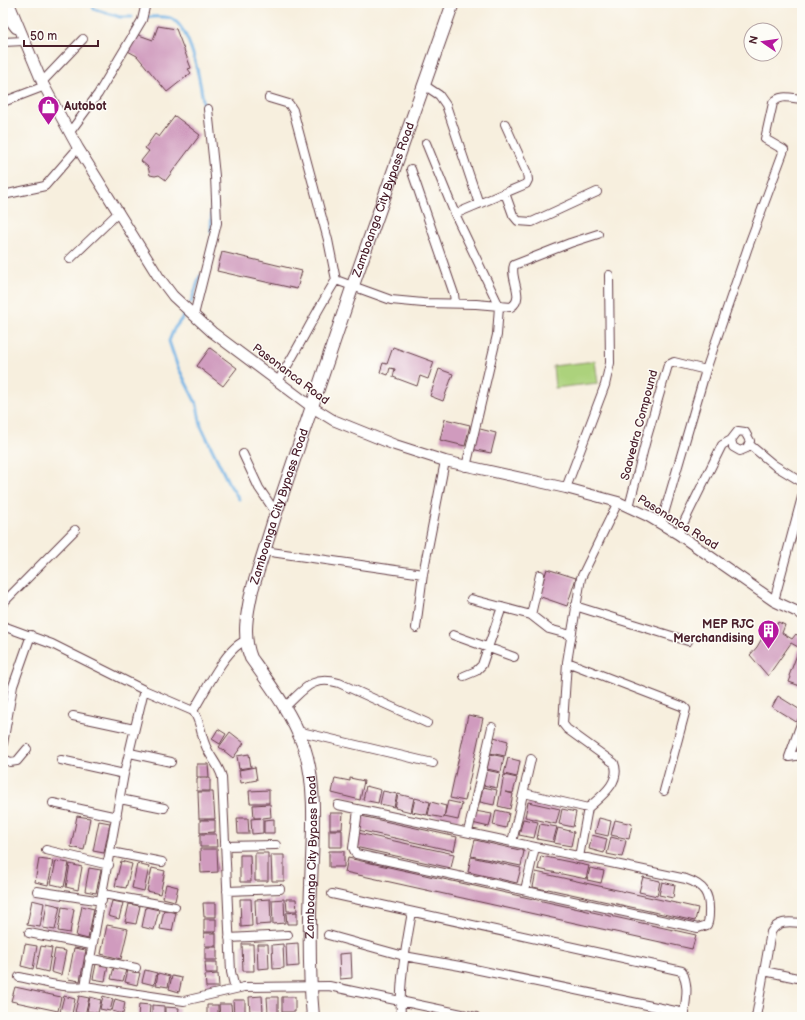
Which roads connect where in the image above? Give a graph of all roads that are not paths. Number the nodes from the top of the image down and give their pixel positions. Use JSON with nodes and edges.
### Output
{"nodes":[{"id":1,"x":9,"y":3,"type":"edge"},
{"id":2,"x":146,"y":3,"type":"edge"},
{"id":3,"x":452,"y":3,"type":"edge"},
{"id":4,"x":3,"y":11,"type":"edge"},
{"id":5,"x":22,"y":36,"type":"junction"},
{"id":6,"x":83,"y":39,"type":"dead end"},
{"id":7,"x":3,"y":42,"type":"edge"},
{"id":8,"x":44,"y":84,"type":"junction"},
{"id":9,"x":424,"y":85,"type":"junction"},
{"id":10,"x":269,"y":98,"type":"dead end"},
{"id":11,"x":802,"y":99,"type":"edge"},
{"id":12,"x":3,"y":102,"type":"edge"},
{"id":13,"x":208,"y":109,"type":"dead end"},
{"id":14,"x":505,"y":124,"type":"dead end"},
{"id":15,"x":70,"y":132,"type":"junction"},
{"id":16,"x":426,"y":143,"type":"dead end"},
{"id":17,"x":78,"y":148,"type":"junction"},
{"id":18,"x":411,"y":169,"type":"dead end"},
{"id":19,"x":505,"y":192,"type":"junction"},
{"id":20,"x":597,"y":192,"type":"dead end"},
{"id":21,"x":3,"y":195,"type":"edge"},
{"id":22,"x":479,"y":204,"type":"junction"},
{"id":23,"x":119,"y":212,"type":"junction"},
{"id":24,"x":456,"y":214,"type":"junction"},
{"id":25,"x":598,"y":234,"type":"dead end"},
{"id":26,"x":70,"y":259,"type":"dead end"},
{"id":27,"x":610,"y":275,"type":"dead end"},
{"id":28,"x":336,"y":280,"type":"junction"},
{"id":29,"x":352,"y":288,"type":"junction"},
{"id":30,"x":455,"y":303,"type":"junction"},
{"id":31,"x":499,"y":306,"type":"junction"},
{"id":32,"x":194,"y":315,"type":"junction"},
{"id":33,"x":706,"y":370,"type":"junction"},
{"id":34,"x":278,"y":381,"type":"junction"},
{"id":35,"x":312,"y":407,"type":"junction"},
{"id":36,"x":731,"y":440,"type":"junction"},
{"id":37,"x":750,"y":445,"type":"junction"},
{"id":38,"x":243,"y":454,"type":"dead end"},
{"id":39,"x":445,"y":461,"type":"junction"},
{"id":40,"x":466,"y":467,"type":"junction"},
{"id":41,"x":802,"y":482,"type":"edge"},
{"id":42,"x":566,"y":488,"type":"junction"},
{"id":43,"x":802,"y":496,"type":"edge"},
{"id":44,"x":618,"y":502,"type":"junction"},
{"id":45,"x":630,"y":507,"type":"junction"},
{"id":46,"x":276,"y":513,"type":"junction"},
{"id":47,"x":661,"y":524,"type":"junction"},
{"id":48,"x":75,"y":530,"type":"dead end"},
{"id":49,"x":678,"y":534,"type":"junction"},
{"id":50,"x":264,"y":550,"type":"junction"},
{"id":51,"x":423,"y":574,"type":"junction"},
{"id":52,"x":540,"y":575,"type":"dead end"},
{"id":53,"x":471,"y":599,"type":"dead end"},
{"id":54,"x":774,"y":601,"type":"junction"},
{"id":55,"x":3,"y":603,"type":"edge"},
{"id":56,"x":575,"y":606,"type":"junction"},
{"id":57,"x":502,"y":607,"type":"junction"},
{"id":58,"x":802,"y":614,"type":"edge"},
{"id":59,"x":531,"y":615,"type":"junction"},
{"id":60,"x":3,"y":626,"type":"edge"},
{"id":61,"x":416,"y":628,"type":"dead end"},
{"id":62,"x":31,"y":635,"type":"junction"},
{"id":63,"x":571,"y":635,"type":"junction"},
{"id":64,"x":453,"y":636,"type":"dead end"},
{"id":65,"x":246,"y":641,"type":"junction"},
{"id":66,"x":688,"y":641,"type":"dead end"},
{"id":67,"x":488,"y":648,"type":"junction"},
{"id":68,"x":514,"y":657,"type":"dead end"},
{"id":69,"x":567,"y":662,"type":"junction"},
{"id":70,"x":464,"y":676,"type":"dead end"},
{"id":71,"x":144,"y":690,"type":"junction"},
{"id":72,"x":285,"y":708,"type":"junction"},
{"id":73,"x":194,"y":711,"type":"junction"},
{"id":74,"x":73,"y":716,"type":"dead end"},
{"id":75,"x":802,"y":721,"type":"edge"},
{"id":76,"x":427,"y":723,"type":"dead end"},
{"id":77,"x":492,"y":728,"type":"dead end"},
{"id":78,"x":134,"y":729,"type":"junction"},
{"id":79,"x":297,"y":731,"type":"junction"},
{"id":80,"x":3,"y":744,"type":"edge"},
{"id":81,"x":27,"y":749,"type":"dead end"},
{"id":82,"x":130,"y":753,"type":"junction"},
{"id":83,"x":802,"y":755,"type":"edge"},
{"id":84,"x":3,"y":758,"type":"edge"},
{"id":85,"x":531,"y":759,"type":"dead end"},
{"id":86,"x":61,"y":760,"type":"dead end"},
{"id":87,"x":171,"y":762,"type":"dead end"},
{"id":88,"x":433,"y":763,"type":"dead end"},
{"id":89,"x":124,"y":774,"type":"junction"},
{"id":90,"x":664,"y":791,"type":"dead end"},
{"id":91,"x":524,"y":793,"type":"junction"},
{"id":92,"x":120,"y":799,"type":"junction"},
{"id":93,"x":54,"y":803,"type":"dead end"},
{"id":94,"x":338,"y":805,"type":"dead end"},
{"id":95,"x":164,"y":808,"type":"dead end"},
{"id":96,"x":588,"y":808,"type":"junction"},
{"id":97,"x":358,"y":810,"type":"junction"},
{"id":98,"x":117,"y":817,"type":"junction"},
{"id":99,"x":468,"y":832,"type":"junction"},
{"id":100,"x":512,"y":842,"type":"junction"},
{"id":101,"x":276,"y":844,"type":"dead end"},
{"id":102,"x":226,"y":846,"type":"junction"},
{"id":103,"x":535,"y":847,"type":"junction"},
{"id":104,"x":46,"y":850,"type":"dead end"},
{"id":105,"x":111,"y":852,"type":"junction"},
{"id":106,"x":579,"y":857,"type":"junction"},
{"id":107,"x":162,"y":862,"type":"dead end"},
{"id":108,"x":108,"y":865,"type":"junction"},
{"id":109,"x":280,"y":889,"type":"dead end"},
{"id":110,"x":525,"y":890,"type":"junction"},
{"id":111,"x":37,"y":891,"type":"dead end"},
{"id":112,"x":227,"y":891,"type":"junction"},
{"id":113,"x":332,"y":894,"type":"dead end"},
{"id":114,"x":102,"y":897,"type":"junction"},
{"id":115,"x":175,"y":907,"type":"dead end"},
{"id":116,"x":412,"y":912,"type":"junction"},
{"id":117,"x":802,"y":923,"type":"edge"},
{"id":118,"x":30,"y":933,"type":"dead end"},
{"id":119,"x":288,"y":935,"type":"dead end"},
{"id":120,"x":328,"y":935,"type":"dead end"},
{"id":121,"x":229,"y":938,"type":"junction"},
{"id":122,"x":91,"y":945,"type":"junction"},
{"id":123,"x":404,"y":956,"type":"junction"},
{"id":124,"x":89,"y":958,"type":"junction"},
{"id":125,"x":136,"y":968,"type":"dead end"},
{"id":126,"x":764,"y":971,"type":"junction"},
{"id":127,"x":18,"y":977,"type":"dead end"},
{"id":128,"x":802,"y":979,"type":"edge"},
{"id":129,"x":310,"y":985,"type":"junction"},
{"id":130,"x":85,"y":986,"type":"junction"},
{"id":131,"x":235,"y":988,"type":"junction"},
{"id":132,"x":400,"y":1000,"type":"junction"},
{"id":133,"x":684,"y":1015,"type":"edge"},
{"id":134,"x":313,"y":1017,"type":"edge"},
{"id":135,"x":401,"y":1017,"type":"edge"},
{"id":136,"x":476,"y":1017,"type":"edge"},
{"id":137,"x":756,"y":1017,"type":"edge"}],
"edges":[{"from":1,"to":5,"type":"street","name":"Pasonanca Road"},
{"from":2,"to":15,"type":"street"},
{"from":3,"to":9,"type":"main road","name":"Zamboanga City Bypass Road"},
{"from":4,"to":5,"type":"street","name":"Pasonanca Road"},
{"from":5,"to":7,"type":"street"},
{"from":5,"to":8,"type":"street","name":"Pasonanca Road"},
{"from":6,"to":8,"type":"street"},
{"from":8,"to":12,"type":"street"},
{"from":8,"to":15,"type":"street","name":"Pasonanca Road"},
{"from":9,"to":22,"type":"street"},
{"from":9,"to":29,"type":"main road","name":"Zamboanga City Bypass Road"},
{"from":10,"to":28,"type":"street"},
{"from":11,"to":33,"type":"street"},
{"from":13,"to":32,"type":"street"},
{"from":14,"to":19,"type":"street"},
{"from":15,"to":17,"type":"street","name":"Pasonanca Road"},
{"from":16,"to":24,"type":"street"},
{"from":17,"to":21,"type":"street"},
{"from":17,"to":23,"type":"street","name":"Pasonanca Road"},
{"from":18,"to":30,"type":"street"},
{"from":19,"to":20,"type":"street"},
{"from":19,"to":22,"type":"street"},
{"from":22,"to":24,"type":"street"},
{"from":23,"to":26,"type":"street"},
{"from":23,"to":32,"type":"street","name":"Pasonanca Road"},
{"from":24,"to":31,"type":"street"},
{"from":25,"to":31,"type":"street"},
{"from":27,"to":42,"type":"street"},
{"from":28,"to":29,"type":"street"},
{"from":28,"to":34,"type":"street"},
{"from":29,"to":30,"type":"street"},
{"from":29,"to":35,"type":"main road","name":"Zamboanga City Bypass Road"},
{"from":30,"to":31,"type":"street"},
{"from":31,"to":40,"type":"street"},
{"from":32,"to":34,"type":"street","name":"Pasonanca Road"},
{"from":33,"to":45,"type":"street","name":"Saavedra Compound"},
{"from":33,"to":47,"type":"street"},
{"from":34,"to":35,"type":"street","name":"Pasonanca Road"},
{"from":35,"to":39,"type":"street","name":"Pasonanca Road"},
{"from":35,"to":46,"type":"main road","name":"Zamboanga City Bypass Road"},
{"from":36,"to":37,"type":"street"},
{"from":36,"to":37,"type":"street"},
{"from":36,"to":49,"type":"street"},
{"from":37,"to":41,"type":"street"},
{"from":38,"to":46,"type":"street"},
{"from":39,"to":40,"type":"street","name":"Pasonanca Road"},
{"from":39,"to":51,"type":"street"},
{"from":40,"to":42,"type":"street","name":"Pasonanca Road"},
{"from":42,"to":44,"type":"street","name":"Pasonanca Road"},
{"from":43,"to":54,"type":"street"},
{"from":44,"to":45,"type":"street","name":"Pasonanca Road"},
{"from":44,"to":56,"type":"street"},
{"from":45,"to":47,"type":"street","name":"Pasonanca Road"},
{"from":46,"to":50,"type":"main road","name":"Zamboanga City Bypass Road"},
{"from":47,"to":49,"type":"street","name":"Pasonanca Road"},
{"from":48,"to":55,"type":"street"},
{"from":49,"to":54,"type":"street","name":"Pasonanca Road"},
{"from":50,"to":51,"type":"street"},
{"from":50,"to":65,"type":"main road","name":"Zamboanga City Bypass Road"},
{"from":51,"to":61,"type":"street"},
{"from":52,"to":59,"type":"street"},
{"from":53,"to":57,"type":"street"},
{"from":54,"to":58,"type":"street","name":"Pasonanca Road"},
{"from":56,"to":63,"type":"street"},
{"from":56,"to":66,"type":"street"},
{"from":57,"to":59,"type":"street"},
{"from":57,"to":67,"type":"street"},
{"from":59,"to":63,"type":"street"},
{"from":60,"to":62,"type":"street"},
{"from":62,"to":71,"type":"street"},
{"from":62,"to":80,"type":"street"},
{"from":63,"to":69,"type":"street"},
{"from":64,"to":67,"type":"street"},
{"from":65,"to":72,"type":"main road","name":"Zamboanga City Bypass Road"},
{"from":65,"to":73,"type":"street"},
{"from":67,"to":68,"type":"street"},
{"from":67,"to":70,"type":"street"},
{"from":69,"to":90,"type":"street"},
{"from":69,"to":96,"type":"street"},
{"from":71,"to":73,"type":"street"},
{"from":71,"to":78,"type":"street"},
{"from":72,"to":76,"type":"street"},
{"from":72,"to":79,"type":"main road","name":"Zamboanga City Bypass Road"},
{"from":73,"to":102,"type":"street"},
{"from":74,"to":78,"type":"street"},
{"from":75,"to":83,"type":"street"},
{"from":77,"to":99,"type":"street"},
{"from":78,"to":82,"type":"street"},
{"from":79,"to":88,"type":"street"},
{"from":79,"to":129,"type":"main road","name":"Zamboanga City Bypass Road"},
{"from":81,"to":84,"type":"street"},
{"from":82,"to":87,"type":"street"},
{"from":82,"to":89,"type":"street"},
{"from":85,"to":91,"type":"street"},
{"from":86,"to":89,"type":"street"},
{"from":89,"to":92,"type":"street"},
{"from":91,"to":96,"type":"street"},
{"from":91,"to":100,"type":"street"},
{"from":92,"to":95,"type":"street"},
{"from":92,"to":98,"type":"street"},
{"from":93,"to":98,"type":"street"},
{"from":94,"to":97,"type":"street"},
{"from":96,"to":106,"type":"street"},
{"from":97,"to":99,"type":"street"},
{"from":97,"to":110,"type":"street"},
{"from":98,"to":105,"type":"street"},
{"from":99,"to":100,"type":"street"},
{"from":100,"to":103,"type":"street"},
{"from":101,"to":102,"type":"street"},
{"from":102,"to":112,"type":"street"},
{"from":103,"to":106,"type":"street"},
{"from":103,"to":110,"type":"street"},
{"from":104,"to":108,"type":"street"},
{"from":105,"to":107,"type":"street"},
{"from":105,"to":108,"type":"street"},
{"from":106,"to":110,"type":"street"},
{"from":108,"to":114,"type":"street"},
{"from":109,"to":112,"type":"street"},
{"from":111,"to":114,"type":"street"},
{"from":112,"to":121,"type":"street"},
{"from":113,"to":116,"type":"street"},
{"from":114,"to":115,"type":"street"},
{"from":114,"to":122,"type":"street"},
{"from":116,"to":123,"type":"street"},
{"from":116,"to":133,"type":"street"},
{"from":117,"to":126,"type":"street"},
{"from":118,"to":122,"type":"street"},
{"from":119,"to":121,"type":"street"},
{"from":120,"to":123,"type":"street"},
{"from":121,"to":131,"type":"street"},
{"from":122,"to":124,"type":"street"},
{"from":123,"to":132,"type":"street"},
{"from":123,"to":133,"type":"street"},
{"from":124,"to":125,"type":"street"},
{"from":124,"to":130,"type":"street"},
{"from":126,"to":128,"type":"street"},
{"from":126,"to":137,"type":"street"},
{"from":127,"to":130,"type":"street"},
{"from":129,"to":131,"type":"street"},
{"from":129,"to":132,"type":"street"},
{"from":129,"to":134,"type":"main road","name":"Zamboanga City Bypass Road"},
{"from":130,"to":131,"type":"street"},
{"from":132,"to":135,"type":"street"},
{"from":132,"to":136,"type":"street"}]}
